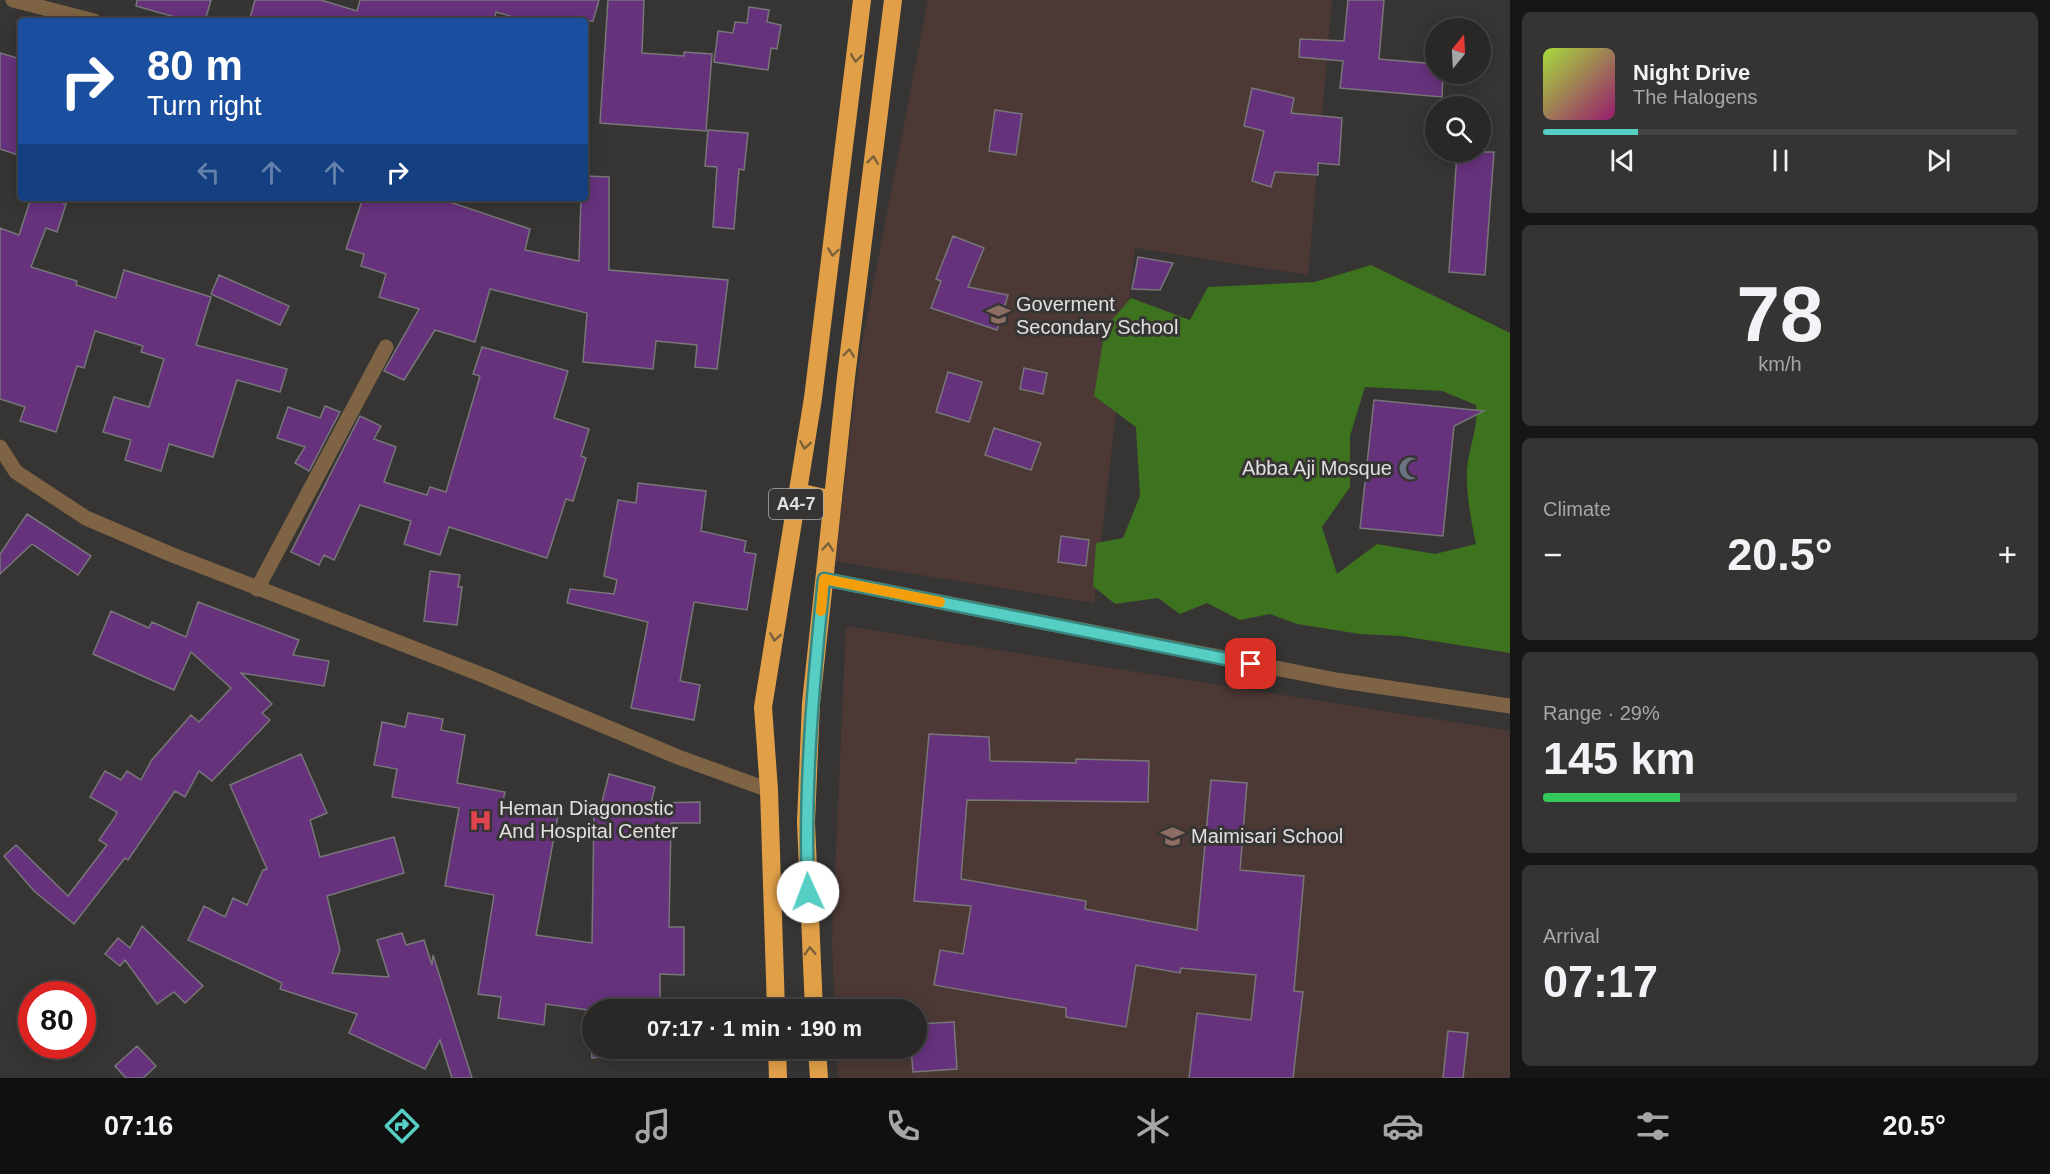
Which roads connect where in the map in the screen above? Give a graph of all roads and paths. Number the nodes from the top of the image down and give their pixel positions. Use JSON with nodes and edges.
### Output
{"nodes":[{"id":1,"x":13,"y":0,"type":"edge"},
{"id":2,"x":862,"y":0,"type":"edge"},
{"id":3,"x":893,"y":0,"type":"edge"},
{"id":4,"x":82,"y":18,"type":"edge"},
{"id":5,"x":386,"y":347,"type":"dead end"},
{"id":6,"x":0,"y":447,"type":"edge"},
{"id":7,"x":798,"y":492,"type":"junction"},
{"id":8,"x":833,"y":500,"type":"junction"},
{"id":9,"x":824,"y":579,"type":"junction"},
{"id":10,"x":257,"y":589,"type":"junction"},
{"id":11,"x":1510,"y":705,"type":"edge"},
{"id":12,"x":769,"y":790,"type":"junction"},
{"id":13,"x":776,"y":999,"type":"edge"},
{"id":14,"x":814,"y":999,"type":"edge"},
{"id":15,"x":777,"y":1059,"type":"edge"},
{"id":16,"x":818,"y":1059,"type":"edge"},
{"id":17,"x":778,"y":1078,"type":"edge"},
{"id":18,"x":819,"y":1078,"type":"edge"}],
"edges":[{"from":1,"to":4,"type":"street"},
{"from":2,"to":7,"type":"highway","number":"A4-7","one_way":true},
{"from":8,"to":3,"type":"highway","number":"A4-7","one_way":true},
{"from":5,"to":10,"type":"street"},
{"from":6,"to":10,"type":"street"},
{"from":7,"to":8,"type":"highway"},
{"from":7,"to":12,"type":"highway","number":"A4-7","one_way":true},
{"from":9,"to":8,"type":"highway","number":"A4-7","one_way":true},
{"from":9,"to":11,"type":"street"},
{"from":14,"to":9,"type":"highway","number":"A4-7","one_way":true},
{"from":10,"to":12,"type":"street"},
{"from":12,"to":13,"type":"highway","number":"A4-7"},
{"from":15,"to":17,"type":"highway"},
{"from":16,"to":18,"type":"highway"}]}
